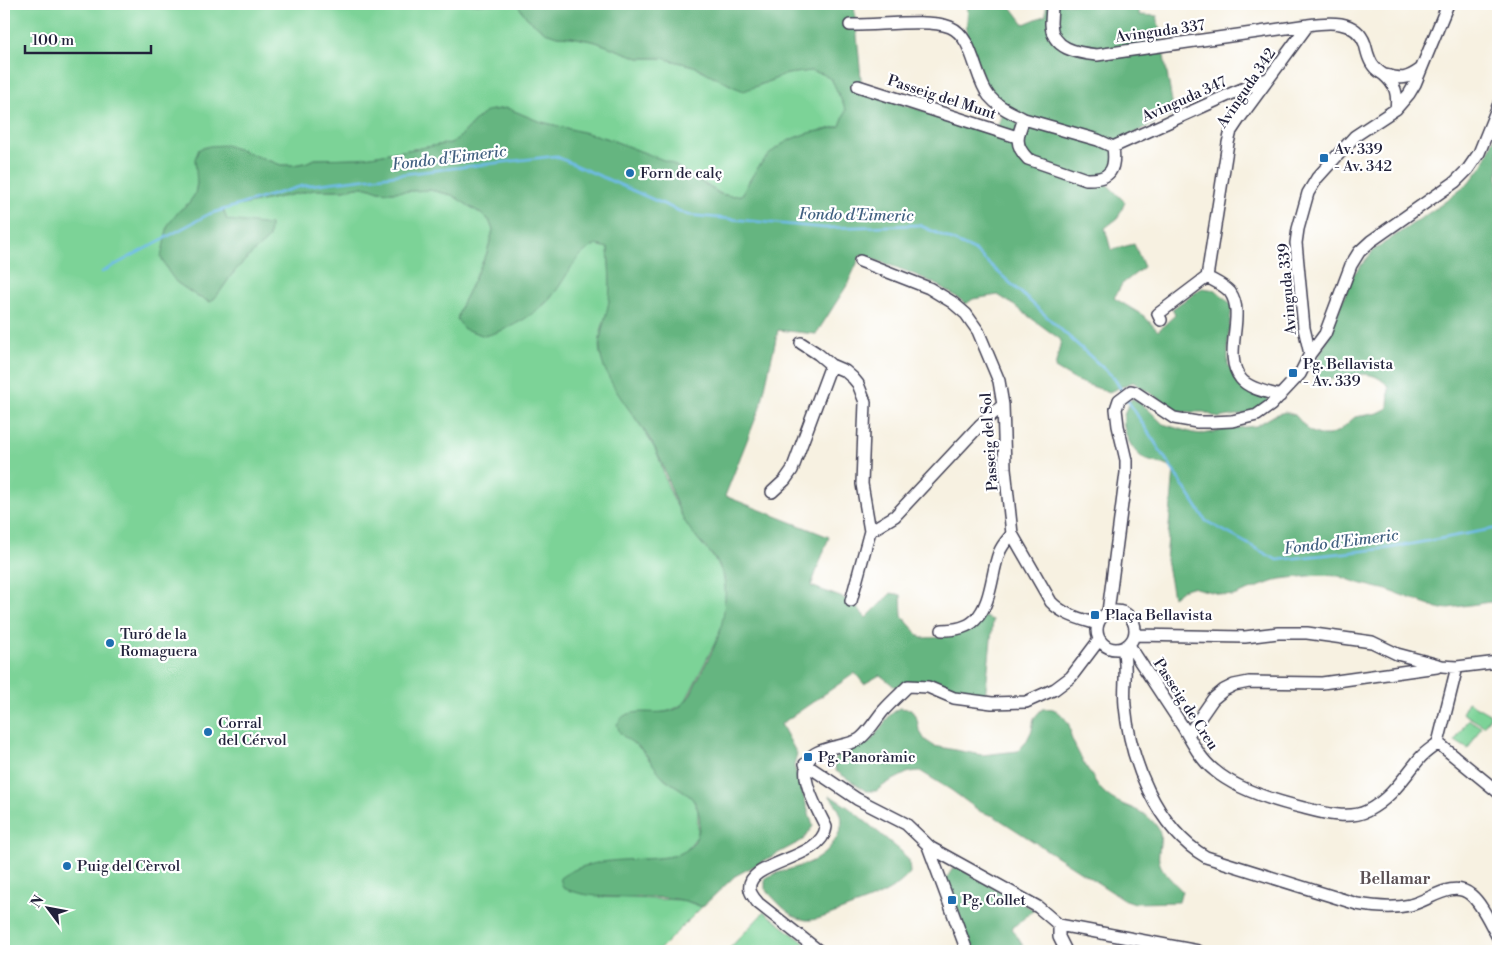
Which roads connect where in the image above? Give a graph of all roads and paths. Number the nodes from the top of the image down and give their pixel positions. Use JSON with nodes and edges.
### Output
{"nodes":[{"id":1,"x":1052,"y":4,"type":"edge"},
{"id":2,"x":1448,"y":4,"type":"edge"},
{"id":3,"x":850,"y":25,"type":"dead end"},
{"id":4,"x":1308,"y":25,"type":"junction"},
{"id":5,"x":1421,"y":69,"type":"junction"},
{"id":6,"x":1385,"y":75,"type":"junction"},
{"id":7,"x":1267,"y":79,"type":"junction"},
{"id":8,"x":858,"y":86,"type":"dead end"},
{"id":9,"x":1498,"y":106,"type":"edge"},
{"id":10,"x":1396,"y":109,"type":"junction"},
{"id":11,"x":1024,"y":119,"type":"junction"},
{"id":12,"x":1017,"y":137,"type":"junction"},
{"id":13,"x":1113,"y":147,"type":"junction"},
{"id":14,"x":860,"y":261,"type":"dead end"},
{"id":15,"x":1207,"y":277,"type":"junction"},
{"id":16,"x":1161,"y":320,"type":"dead end"},
{"id":17,"x":801,"y":343,"type":"dead end"},
{"id":18,"x":1310,"y":354,"type":"junction"},
{"id":19,"x":830,"y":365,"type":"junction"},
{"id":20,"x":1280,"y":396,"type":"junction"},
{"id":21,"x":1003,"y":406,"type":"junction"},
{"id":22,"x":772,"y":492,"type":"dead end"},
{"id":23,"x":870,"y":531,"type":"junction"},
{"id":24,"x":1012,"y":534,"type":"junction"},
{"id":25,"x":851,"y":601,"type":"dead end"},
{"id":26,"x":1108,"y":612,"type":"junction"},
{"id":27,"x":1097,"y":624,"type":"junction"},
{"id":28,"x":942,"y":630,"type":"dead end"},
{"id":29,"x":1099,"y":640,"type":"junction"},
{"id":30,"x":1129,"y":643,"type":"junction"},
{"id":31,"x":1498,"y":662,"type":"edge"},
{"id":32,"x":1442,"y":666,"type":"junction"},
{"id":33,"x":1457,"y":667,"type":"junction"},
{"id":34,"x":1188,"y":735,"type":"junction"},
{"id":35,"x":1438,"y":743,"type":"junction"},
{"id":36,"x":805,"y":764,"type":"junction"},
{"id":37,"x":1498,"y":792,"type":"edge"},
{"id":38,"x":928,"y":846,"type":"junction"},
{"id":39,"x":962,"y":865,"type":"junction"},
{"id":40,"x":940,"y":880,"type":"junction"},
{"id":41,"x":1064,"y":926,"type":"junction"},
{"id":42,"x":1498,"y":937,"type":"edge"},
{"id":43,"x":1064,"y":948,"type":"edge"},
{"id":44,"x":819,"y":951,"type":"edge"},
{"id":45,"x":967,"y":951,"type":"edge"},
{"id":46,"x":1198,"y":951,"type":"edge"}],
"edges":[{"from":1,"to":4,"type":"street","name":"Avinguda 337"},
{"from":2,"to":5,"type":"street","name":"Avinguda 339"},
{"from":3,"to":11,"type":"street"},
{"from":4,"to":6,"type":"street"},
{"from":4,"to":7,"type":"street","name":"Avinguda 342"},
{"from":5,"to":6,"type":"street"},
{"from":5,"to":10,"type":"street","name":"Avinguda 339"},
{"from":6,"to":10,"type":"street"},
{"from":7,"to":13,"type":"street","name":"Avinguda 347"},
{"from":7,"to":15,"type":"street","name":"Avinguda 342"},
{"from":8,"to":12,"type":"street","name":"Passeig del Munt"},
{"from":9,"to":18,"type":"street"},
{"from":10,"to":18,"type":"street","name":"Avinguda 339"},
{"from":11,"to":12,"type":"street"},
{"from":11,"to":13,"type":"street"},
{"from":12,"to":13,"type":"street"},
{"from":14,"to":21,"type":"street","name":"Passeig del Sol"},
{"from":15,"to":16,"type":"street"},
{"from":15,"to":20,"type":"street"},
{"from":17,"to":19,"type":"street"},
{"from":18,"to":20,"type":"street"},
{"from":19,"to":22,"type":"street"},
{"from":19,"to":23,"type":"street"},
{"from":20,"to":26,"type":"street"},
{"from":21,"to":23,"type":"street"},
{"from":21,"to":24,"type":"street","name":"Passeig del Sol"},
{"from":23,"to":25,"type":"street"},
{"from":24,"to":27,"type":"street","name":"Passeig del Sol"},
{"from":24,"to":28,"type":"street"},
{"from":26,"to":27,"type":"street"},
{"from":26,"to":30,"type":"street"},
{"from":27,"to":29,"type":"street"},
{"from":29,"to":30,"type":"street"},
{"from":29,"to":36,"type":"street"},
{"from":30,"to":32,"type":"street"},
{"from":30,"to":34,"type":"street","name":"Passeig de Creu"},
{"from":30,"to":42,"type":"street"},
{"from":31,"to":33,"type":"street"},
{"from":32,"to":33,"type":"street"},
{"from":32,"to":34,"type":"street"},
{"from":33,"to":35,"type":"street"},
{"from":34,"to":35,"type":"street","name":"Passeig de Creu"},
{"from":35,"to":37,"type":"street"},
{"from":36,"to":38,"type":"street"},
{"from":36,"to":44,"type":"street"},
{"from":38,"to":39,"type":"street"},
{"from":38,"to":40,"type":"street"},
{"from":39,"to":40,"type":"street"},
{"from":39,"to":41,"type":"street"},
{"from":40,"to":45,"type":"street"},
{"from":41,"to":43,"type":"street"},
{"from":41,"to":46,"type":"street"}]}
